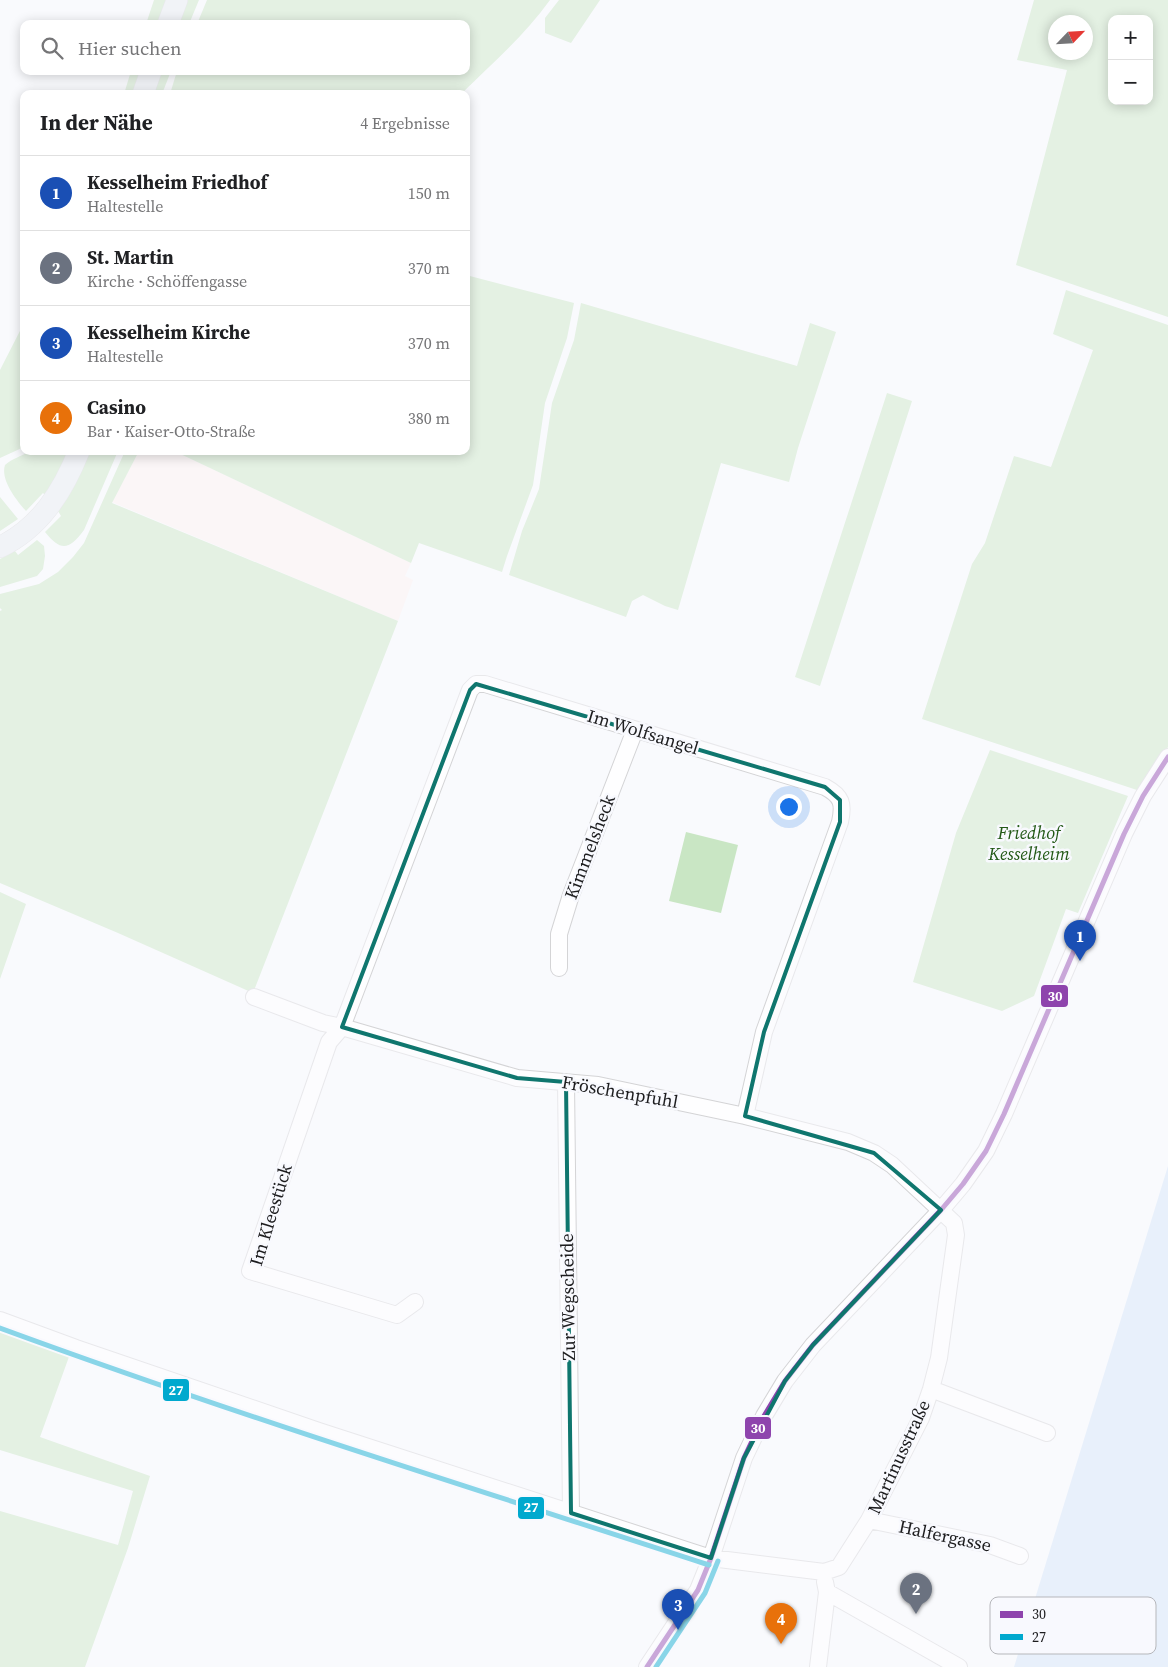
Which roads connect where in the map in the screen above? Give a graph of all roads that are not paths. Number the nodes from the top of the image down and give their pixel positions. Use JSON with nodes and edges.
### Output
{"nodes":[{"id":1,"x":177,"y":0,"type":"edge"},
{"id":2,"x":170,"y":20,"type":"edge"},
{"id":3,"x":150,"y":75,"type":"edge"},
{"id":4,"x":144,"y":90,"type":"edge"},
{"id":5,"x":77,"y":455,"type":"edge"},
{"id":6,"x":4,"y":545,"type":"edge"},
{"id":7,"x":635,"y":730,"type":"junction"},
{"id":8,"x":1168,"y":757,"type":"edge"},
{"id":9,"x":559,"y":968,"type":"dead end"},
{"id":10,"x":254,"y":997,"type":"dead end"},
{"id":11,"x":342,"y":1027,"type":"junction"},
{"id":12,"x":566,"y":1082,"type":"junction"},
{"id":13,"x":745,"y":1116,"type":"junction"},
{"id":14,"x":941,"y":1210,"type":"junction"},
{"id":15,"x":415,"y":1302,"type":"dead end"},
{"id":16,"x":0,"y":1320,"type":"edge"},
{"id":17,"x":931,"y":1389,"type":"junction"},
{"id":18,"x":1047,"y":1433,"type":"dead end"},
{"id":19,"x":571,"y":1513,"type":"junction"},
{"id":20,"x":869,"y":1520,"type":"junction"},
{"id":21,"x":1020,"y":1556,"type":"dead end"},
{"id":22,"x":711,"y":1558,"type":"junction"},
{"id":23,"x":824,"y":1572,"type":"junction"},
{"id":24,"x":827,"y":1592,"type":"junction"},
{"id":25,"x":647,"y":1667,"type":"edge"},
{"id":26,"x":818,"y":1667,"type":"edge"},
{"id":27,"x":959,"y":1667,"type":"edge"}],
"edges":[{"from":1,"to":2,"type":"main road"},
{"from":3,"to":4,"type":"main road"},
{"from":5,"to":6,"type":"main road"},
{"from":7,"to":9,"type":"street","name":"Kimmelsheck"},
{"from":7,"to":11,"type":"street","name":"Im Wolfsangel"},
{"from":7,"to":13,"type":"street","name":"Im Wolfsangel"},
{"from":8,"to":14,"type":"street"},
{"from":10,"to":11,"type":"street","name":"Fröschenpfuhl"},
{"from":11,"to":12,"type":"street","name":"Fröschenpfuhl"},
{"from":11,"to":15,"type":"street","name":"Im Kleestück"},
{"from":12,"to":13,"type":"street","name":"Fröschenpfuhl"},
{"from":12,"to":19,"type":"street","name":"Zur Wegscheide"},
{"from":13,"to":14,"type":"street","name":"Fröschenpfuhl"},
{"from":14,"to":17,"type":"street","name":"Martinusstraße"},
{"from":14,"to":22,"type":"street"},
{"from":16,"to":19,"type":"street"},
{"from":17,"to":18,"type":"street"},
{"from":17,"to":20,"type":"street","name":"Martinusstraße"},
{"from":19,"to":22,"type":"street"},
{"from":20,"to":21,"type":"street","name":"Halfergasse"},
{"from":20,"to":23,"type":"street","name":"Martinusstraße"},
{"from":22,"to":23,"type":"street"},
{"from":22,"to":25,"type":"street"},
{"from":23,"to":24,"type":"street"},
{"from":24,"to":26,"type":"street"},
{"from":24,"to":27,"type":"street"}]}
